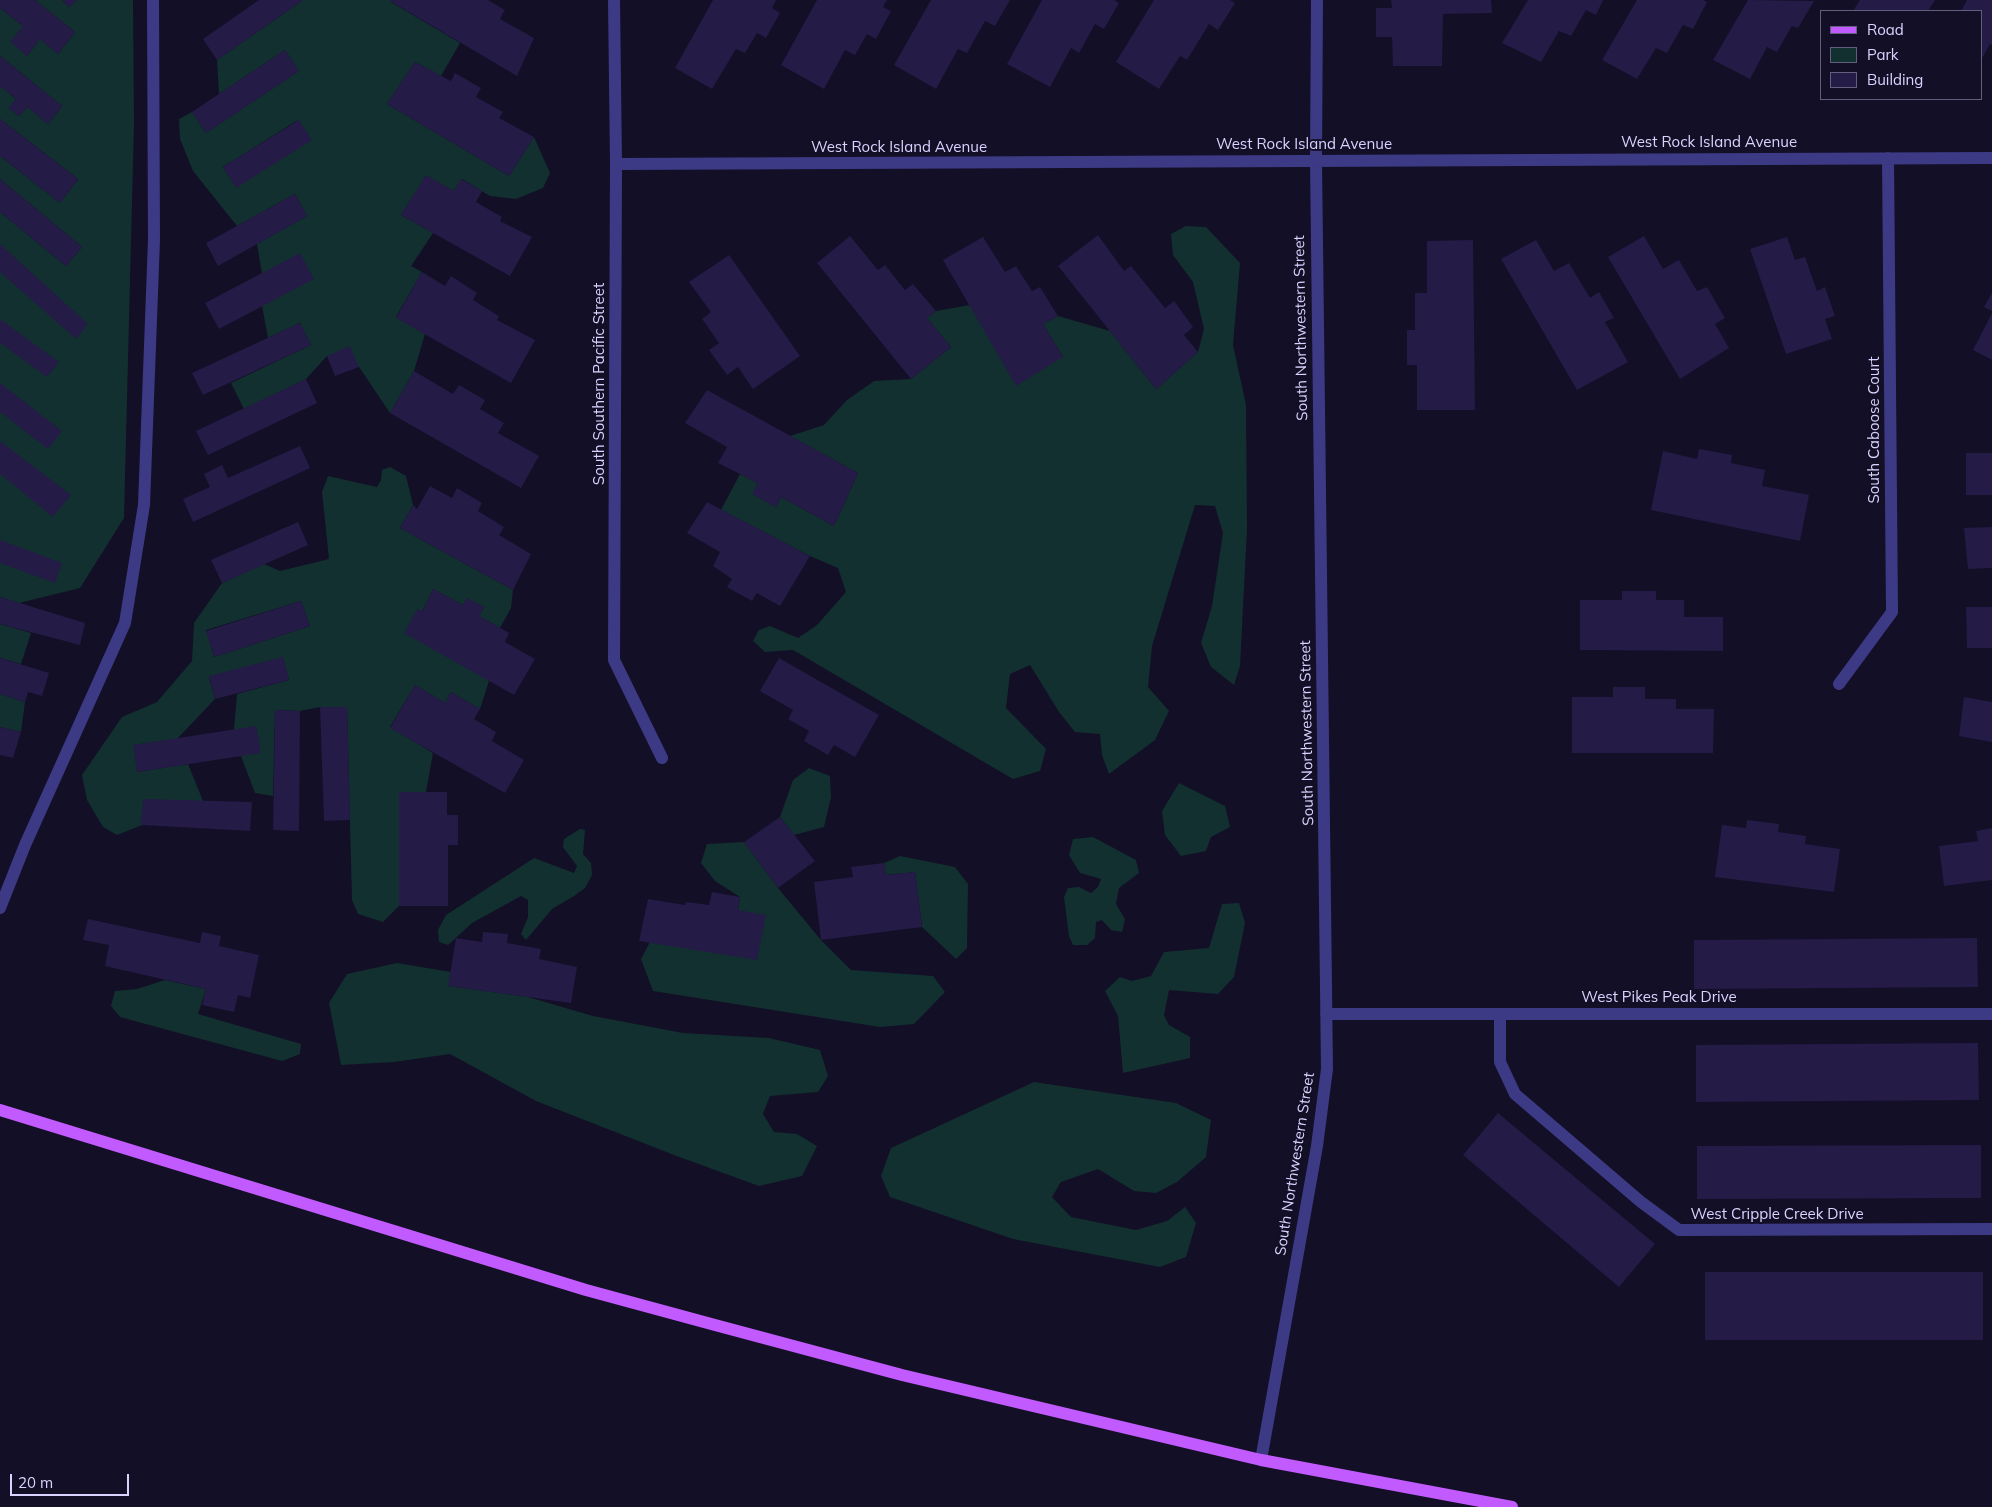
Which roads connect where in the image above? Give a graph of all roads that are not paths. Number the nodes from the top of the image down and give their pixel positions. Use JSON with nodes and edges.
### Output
{"nodes":[{"id":1,"x":153,"y":0,"type":"edge"},
{"id":2,"x":614,"y":0,"type":"edge"},
{"id":3,"x":1317,"y":0,"type":"edge"},
{"id":4,"x":1888,"y":158,"type":"junction"},
{"id":5,"x":1992,"y":158,"type":"edge"},
{"id":6,"x":1316,"y":161,"type":"junction"},
{"id":7,"x":616,"y":164,"type":"junction"},
{"id":8,"x":1839,"y":684,"type":"dead end"},
{"id":9,"x":662,"y":758,"type":"dead end"},
{"id":10,"x":0,"y":908,"type":"edge"},
{"id":11,"x":1326,"y":1014,"type":"junction"},
{"id":12,"x":1500,"y":1014,"type":"junction"},
{"id":13,"x":1992,"y":1014,"type":"edge"},
{"id":14,"x":0,"y":1110,"type":"edge"},
{"id":15,"x":1992,"y":1229,"type":"edge"},
{"id":16,"x":1261,"y":1460,"type":"junction"},
{"id":17,"x":1512,"y":1507,"type":"edge"}],
"edges":[{"from":1,"to":10,"type":"street"},
{"from":2,"to":7,"type":"street","name":"South Southern Pacific Street"},
{"from":3,"to":6,"type":"street","name":"South Northwestern Street"},
{"from":4,"to":5,"type":"street","name":"West Rock Island Avenue"},
{"from":4,"to":6,"type":"street","name":"West Rock Island Avenue"},
{"from":4,"to":8,"type":"street","name":"South Caboose Court"},
{"from":6,"to":7,"type":"street","name":"West Rock Island Avenue"},
{"from":6,"to":11,"type":"street","name":"South Northwestern Street"},
{"from":7,"to":9,"type":"street","name":"South Southern Pacific Street"},
{"from":11,"to":12,"type":"street","name":"West Pikes Peak Drive"},
{"from":11,"to":16,"type":"street","name":"South Northwestern Street"},
{"from":12,"to":13,"type":"street","name":"West Pikes Peak Drive"},
{"from":12,"to":15,"type":"street","name":"West Cripple Creek Drive"},
{"from":14,"to":16,"type":"main road"},
{"from":16,"to":17,"type":"main road"}]}
